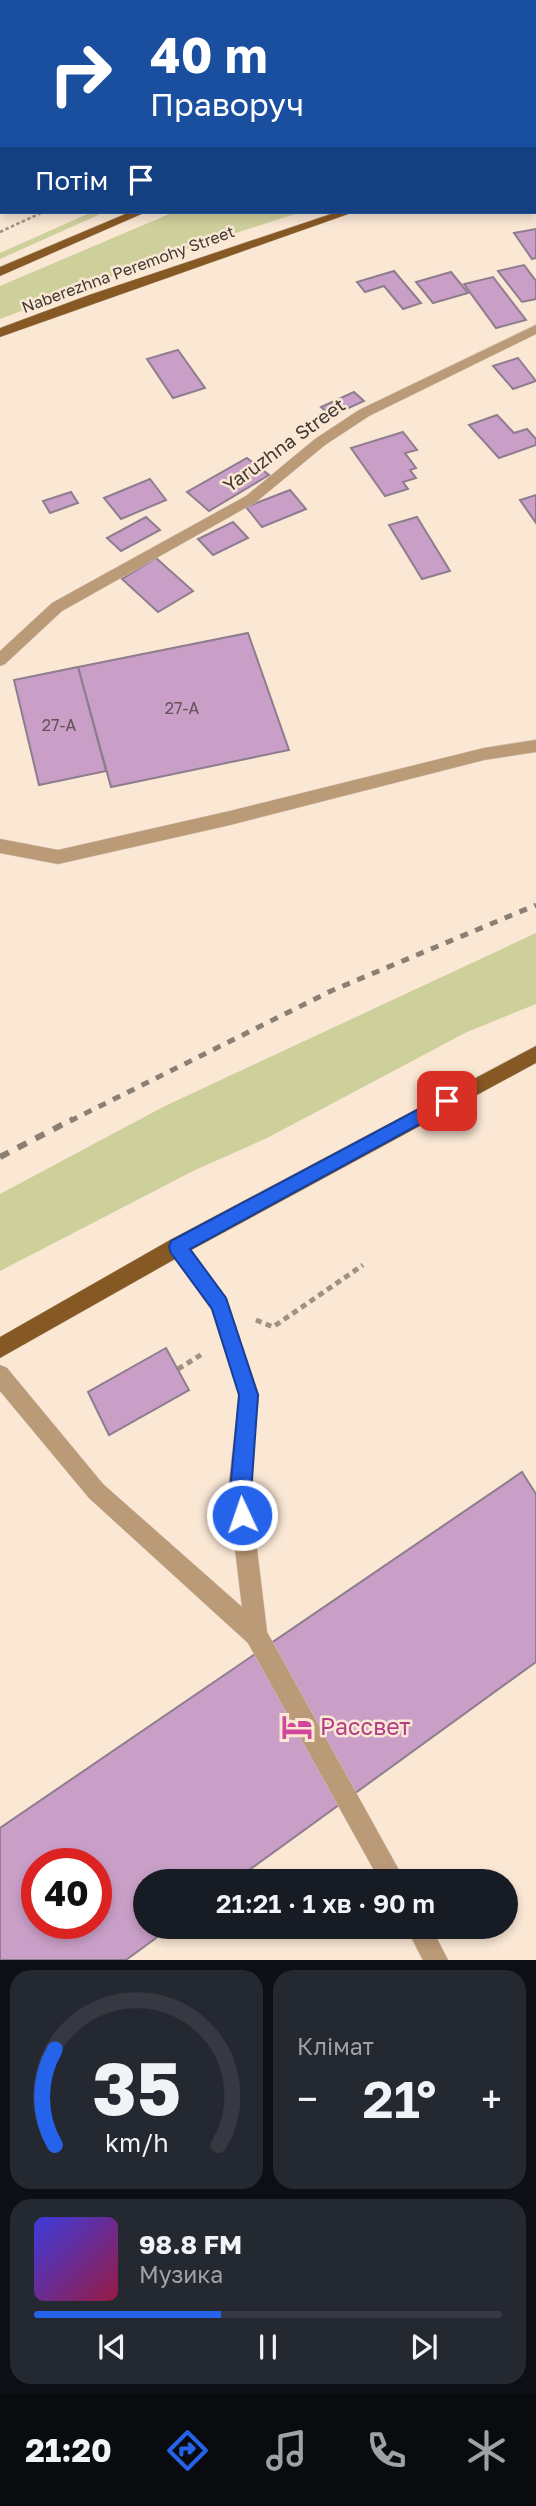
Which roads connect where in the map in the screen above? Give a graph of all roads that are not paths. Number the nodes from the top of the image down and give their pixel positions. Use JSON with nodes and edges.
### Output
{"nodes":[{"id":1,"x":135,"y":214,"type":"edge"},
{"id":2,"x":342,"y":214,"type":"edge"},
{"id":3,"x":0,"y":272,"type":"edge"},
{"id":4,"x":536,"y":329,"type":"edge"},
{"id":5,"x":0,"y":334,"type":"edge"},
{"id":6,"x":0,"y":660,"type":"edge"},
{"id":7,"x":536,"y":746,"type":"edge"},
{"id":8,"x":0,"y":846,"type":"edge"},
{"id":9,"x":536,"y":1054,"type":"edge"},
{"id":10,"x":177,"y":1247,"type":"junction"},
{"id":11,"x":0,"y":1348,"type":"edge"},
{"id":12,"x":0,"y":1375,"type":"edge"},
{"id":13,"x":260,"y":1641,"type":"junction"},
{"id":14,"x":387,"y":1869,"type":"edge"},
{"id":15,"x":425,"y":1939,"type":"edge"},
{"id":16,"x":436,"y":1960,"type":"edge"}],
"edges":[{"from":1,"to":3,"type":"main road"},
{"from":2,"to":5,"type":"main road","name":"Naberezhna Peremohy Street"},
{"from":4,"to":6,"type":"street","name":"Yaruzhna Street"},
{"from":7,"to":8,"type":"street"},
{"from":9,"to":10,"type":"main road"},
{"from":10,"to":11,"type":"main road"},
{"from":10,"to":13,"type":"street"},
{"from":12,"to":13,"type":"street"},
{"from":13,"to":14,"type":"street"},
{"from":15,"to":16,"type":"street"}]}
